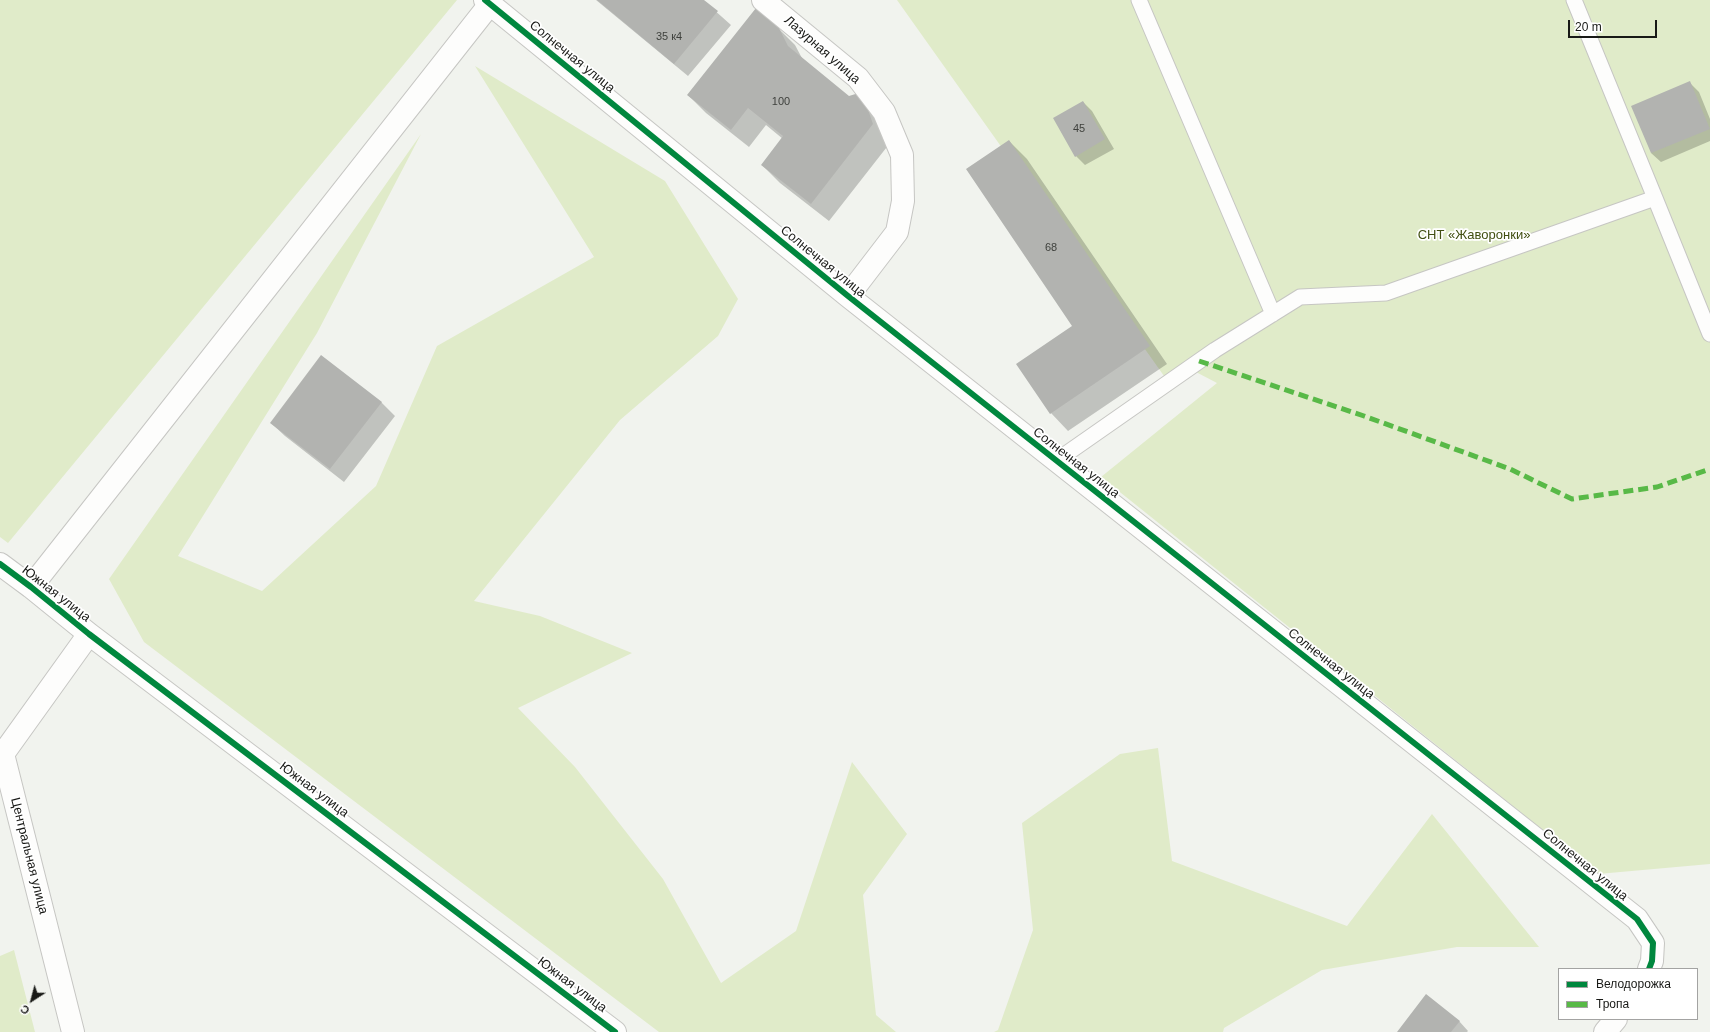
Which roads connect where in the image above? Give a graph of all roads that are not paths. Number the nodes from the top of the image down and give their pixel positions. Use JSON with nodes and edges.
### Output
{"nodes":[{"id":1,"x":763,"y":0,"type":"edge"},
{"id":2,"x":1139,"y":0,"type":"edge"},
{"id":3,"x":1574,"y":0,"type":"edge"},
{"id":4,"x":487,"y":2,"type":"edge"},
{"id":5,"x":1655,"y":198,"type":"junction"},
{"id":6,"x":848,"y":296,"type":"junction"},
{"id":7,"x":1273,"y":314,"type":"junction"},
{"id":8,"x":1710,"y":334,"type":"edge"},
{"id":9,"x":1056,"y":461,"type":"junction"},
{"id":10,"x":0,"y":564,"type":"edge"},
{"id":11,"x":31,"y":587,"type":"junction"},
{"id":12,"x":89,"y":634,"type":"junction"},
{"id":13,"x":1649,"y":968,"type":"edge"},
{"id":14,"x":1615,"y":1020,"type":"edge"},
{"id":15,"x":74,"y":1032,"type":"edge"},
{"id":16,"x":616,"y":1032,"type":"edge"},
{"id":17,"x":1606,"y":1032,"type":"edge"}],
"edges":[{"from":1,"to":6,"type":"street","name":"Лазурная улица"},
{"from":2,"to":7,"type":"lane"},
{"from":3,"to":5,"type":"lane"},
{"from":4,"to":6,"type":"street","name":"Солнечная улица"},
{"from":4,"to":11,"type":"street"},
{"from":5,"to":7,"type":"lane"},
{"from":5,"to":8,"type":"lane"},
{"from":6,"to":9,"type":"street","name":"Солнечная улица"},
{"from":7,"to":9,"type":"lane"},
{"from":9,"to":13,"type":"street","name":"Солнечная улица"},
{"from":10,"to":11,"type":"street","name":"Южная улица"},
{"from":11,"to":12,"type":"street","name":"Южная улица"},
{"from":12,"to":15,"type":"street","name":"Центральная улица"},
{"from":12,"to":16,"type":"street","name":"Южная улица"},
{"from":14,"to":17,"type":"street"}]}
